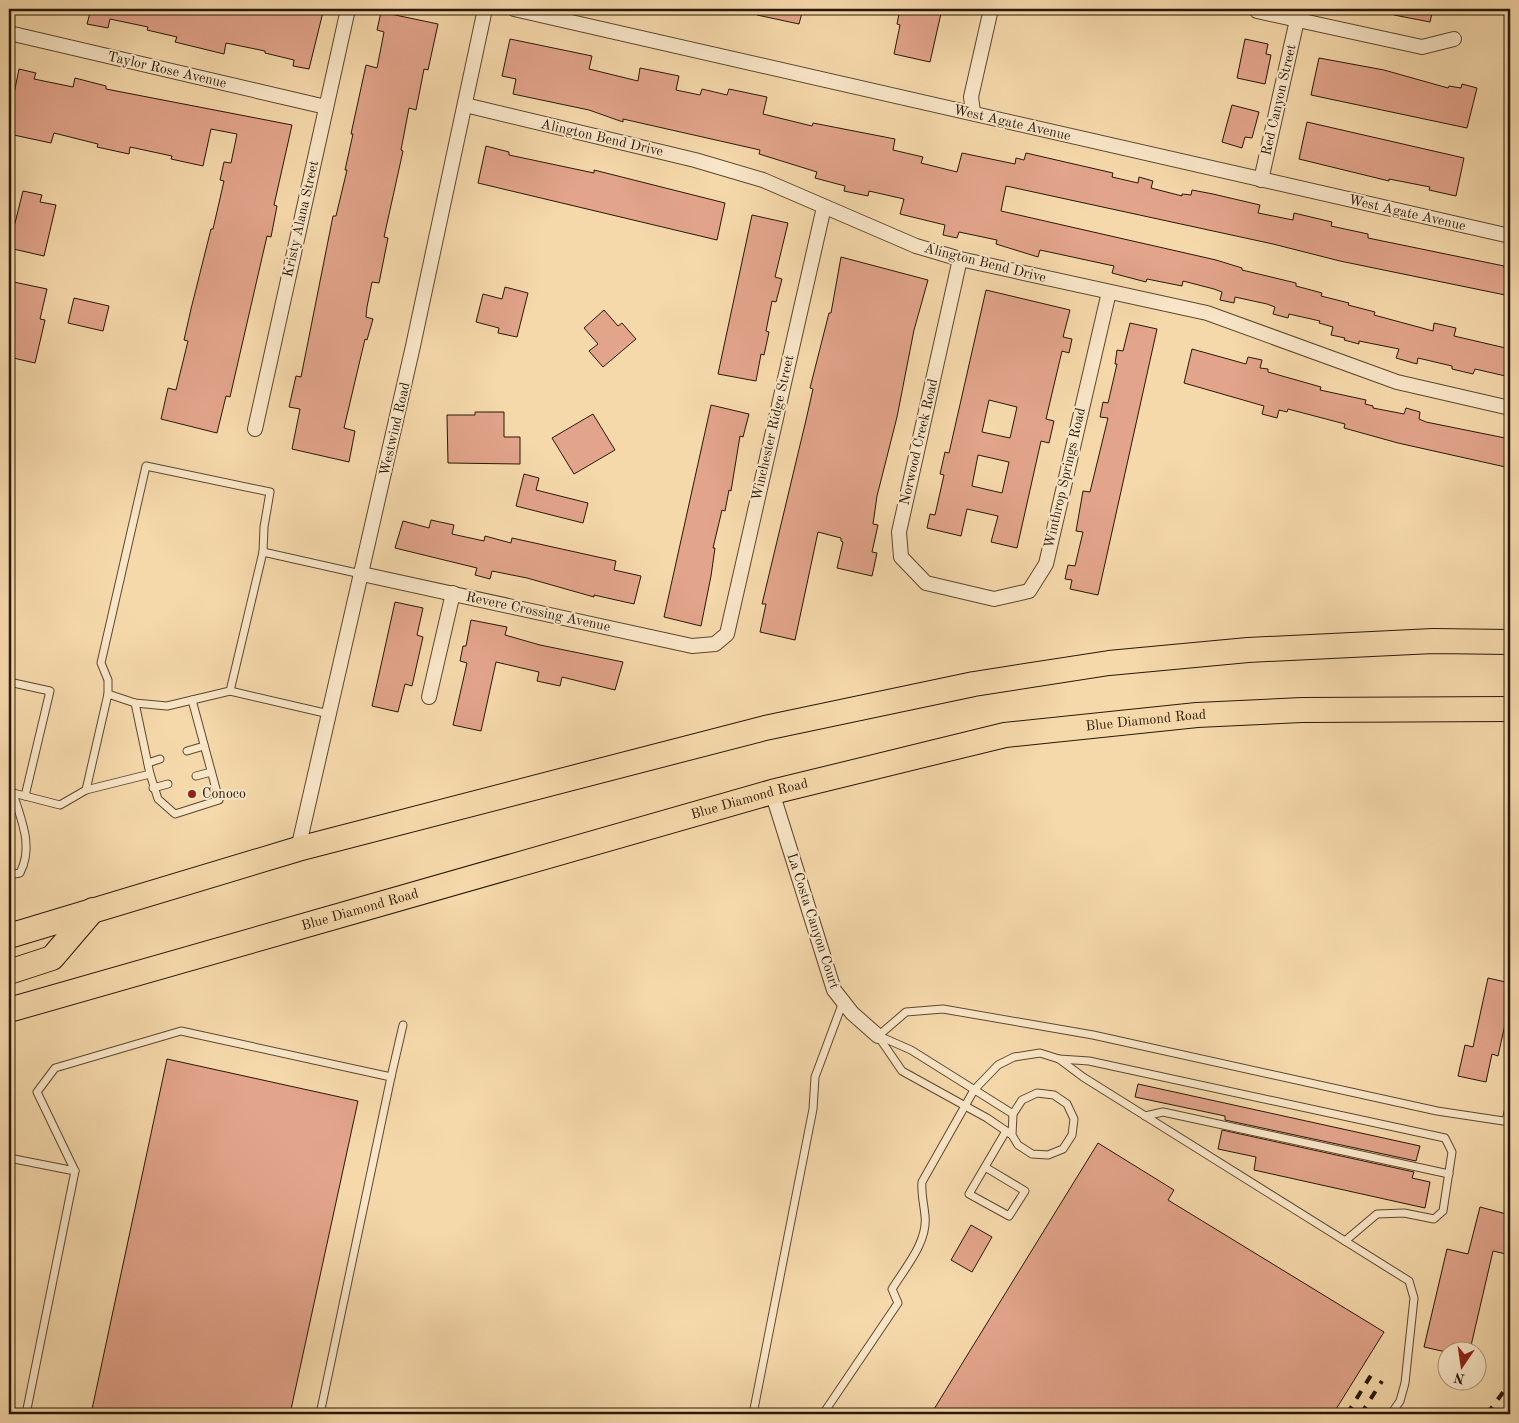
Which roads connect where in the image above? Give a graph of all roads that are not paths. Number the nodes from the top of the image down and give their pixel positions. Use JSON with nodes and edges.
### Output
{"nodes":[{"id":1,"x":348,"y":9,"type":"edge"},
{"id":2,"x":485,"y":9,"type":"edge"},
{"id":3,"x":514,"y":9,"type":"edge"},
{"id":4,"x":991,"y":9,"type":"edge"},
{"id":5,"x":1257,"y":11,"type":"dead end"},
{"id":6,"x":1297,"y":20,"type":"junction"},
{"id":7,"x":9,"y":34,"type":"edge"},
{"id":8,"x":1454,"y":39,"type":"dead end"},
{"id":9,"x":465,"y":105,"type":"junction"},
{"id":10,"x":326,"y":107,"type":"junction"},
{"id":11,"x":973,"y":112,"type":"junction"},
{"id":12,"x":1261,"y":180,"type":"junction"},
{"id":13,"x":824,"y":207,"type":"junction"},
{"id":14,"x":1510,"y":236,"type":"edge"},
{"id":15,"x":960,"y":259,"type":"junction"},
{"id":16,"x":1109,"y":292,"type":"junction"},
{"id":17,"x":1510,"y":408,"type":"edge"},
{"id":18,"x":255,"y":430,"type":"dead end"},
{"id":19,"x":263,"y":552,"type":"junction"},
{"id":20,"x":362,"y":574,"type":"junction"},
{"id":21,"x":960,"y":591,"type":"joint"},
{"id":22,"x":453,"y":593,"type":"junction"},
{"id":23,"x":1510,"y":642,"type":"edge"},
{"id":24,"x":714,"y":644,"type":"joint"},
{"id":25,"x":9,"y":682,"type":"edge"},
{"id":26,"x":230,"y":691,"type":"junction"},
{"id":27,"x":108,"y":694,"type":"junction"},
{"id":28,"x":430,"y":696,"type":"dead end"},
{"id":29,"x":192,"y":700,"type":"junction"},
{"id":30,"x":135,"y":703,"type":"junction"},
{"id":31,"x":1510,"y":709,"type":"edge"},
{"id":32,"x":329,"y":714,"type":"junction"},
{"id":33,"x":204,"y":746,"type":"junction"},
{"id":34,"x":187,"y":751,"type":"dead end"},
{"id":35,"x":160,"y":759,"type":"dead end"},
{"id":36,"x":148,"y":763,"type":"junction"},
{"id":37,"x":211,"y":772,"type":"junction"},
{"id":38,"x":150,"y":774,"type":"junction"},
{"id":39,"x":196,"y":776,"type":"dead end"},
{"id":40,"x":168,"y":784,"type":"dead end"},
{"id":41,"x":153,"y":788,"type":"junction"},
{"id":42,"x":86,"y":790,"type":"junction"},
{"id":43,"x":772,"y":792,"type":"junction"},
{"id":44,"x":11,"y":793,"type":"edge"},
{"id":45,"x":25,"y":796,"type":"junction"},
{"id":46,"x":298,"y":848,"type":"junction"},
{"id":47,"x":9,"y":875,"type":"edge"},
{"id":48,"x":93,"y":910,"type":"junction"},
{"id":49,"x":9,"y":936,"type":"edge"},
{"id":50,"x":9,"y":972,"type":"edge"},
{"id":51,"x":843,"y":1002,"type":"junction"},
{"id":52,"x":9,"y":1010,"type":"edge"},
{"id":53,"x":404,"y":1025,"type":"dead end"},
{"id":54,"x":878,"y":1036,"type":"junction"},
{"id":55,"x":1059,"y":1059,"type":"junction"},
{"id":56,"x":391,"y":1077,"type":"junction"},
{"id":57,"x":974,"y":1090,"type":"junction"},
{"id":58,"x":1510,"y":1103,"type":"edge"},
{"id":59,"x":966,"y":1106,"type":"junction"},
{"id":60,"x":1013,"y":1114,"type":"junction"},
{"id":61,"x":1145,"y":1116,"type":"junction"},
{"id":62,"x":1508,"y":1122,"type":"edge"},
{"id":63,"x":1009,"y":1133,"type":"junction"},
{"id":64,"x":9,"y":1158,"type":"edge"},
{"id":65,"x":985,"y":1167,"type":"junction"},
{"id":66,"x":75,"y":1171,"type":"junction"},
{"id":67,"x":1449,"y":1174,"type":"junction"},
{"id":68,"x":1345,"y":1241,"type":"junction"},
{"id":69,"x":26,"y":1414,"type":"edge"},
{"id":70,"x":320,"y":1414,"type":"edge"},
{"id":71,"x":753,"y":1414,"type":"edge"},
{"id":72,"x":823,"y":1414,"type":"edge"},
{"id":73,"x":1391,"y":1414,"type":"edge"}],
"edges":[{"from":1,"to":10,"type":"street","name":"Kristy Alana Street"},
{"from":2,"to":9,"type":"street","name":"Westwind Road"},
{"from":3,"to":11,"type":"street","name":"West Agate Avenue"},
{"from":4,"to":11,"type":"street"},
{"from":5,"to":6,"type":"street"},
{"from":6,"to":8,"type":"street"},
{"from":6,"to":12,"type":"street","name":"Red Canyon Street"},
{"from":7,"to":10,"type":"street","name":"Taylor Rose Avenue"},
{"from":9,"to":13,"type":"street","name":"Alington Bend Drive"},
{"from":9,"to":20,"type":"street","name":"Westwind Road"},
{"from":10,"to":18,"type":"street","name":"Kristy Alana Street"},
{"from":11,"to":12,"type":"street","name":"West Agate Avenue"},
{"from":12,"to":14,"type":"street","name":"West Agate Avenue"},
{"from":13,"to":15,"type":"street","name":"Alington Bend Drive"},
{"from":13,"to":24,"type":"street","name":"Winchester Ridge Street"},
{"from":15,"to":16,"type":"street","name":"Alington Bend Drive"},
{"from":15,"to":21,"type":"street","name":"Norwood Creek Road"},
{"from":16,"to":17,"type":"street","name":"Alington Bend Drive"},
{"from":16,"to":21,"type":"street","name":"Winthrop Springs Road"},
{"from":19,"to":20,"type":"lane"},
{"from":19,"to":26,"type":"lane"},
{"from":19,"to":27,"type":"lane"},
{"from":20,"to":22,"type":"street","name":"Revere Crossing Avenue"},
{"from":20,"to":32,"type":"street","name":"Westwind Road"},
{"from":22,"to":24,"type":"street","name":"Revere Crossing Avenue"},
{"from":22,"to":28,"type":"street"},
{"from":23,"to":46,"type":"highway"},
{"from":25,"to":45,"type":"lane"},
{"from":26,"to":29,"type":"lane"},
{"from":26,"to":32,"type":"lane"},
{"from":27,"to":30,"type":"lane"},
{"from":27,"to":42,"type":"lane"},
{"from":29,"to":30,"type":"lane"},
{"from":29,"to":33,"type":"lane"},
{"from":30,"to":36,"type":"lane"},
{"from":31,"to":43,"type":"highway","name":"Blue Diamond Road"},
{"from":32,"to":46,"type":"street","name":"Westwind Road"},
{"from":33,"to":34,"type":"lane"},
{"from":33,"to":37,"type":"lane"},
{"from":35,"to":36,"type":"lane"},
{"from":36,"to":38,"type":"lane"},
{"from":37,"to":39,"type":"lane"},
{"from":37,"to":41,"type":"lane"},
{"from":38,"to":41,"type":"lane"},
{"from":38,"to":42,"type":"lane"},
{"from":40,"to":41,"type":"lane"},
{"from":42,"to":45,"type":"lane"},
{"from":43,"to":51,"type":"street","name":"La Costa Canyon Court"},
{"from":43,"to":52,"type":"highway","name":"Blue Diamond Road"},
{"from":44,"to":45,"type":"lane"},
{"from":44,"to":47,"type":"lane"},
{"from":46,"to":48,"type":"highway"},
{"from":48,"to":49,"type":"highway"},
{"from":48,"to":50,"type":"highway"},
{"from":51,"to":54,"type":"street","name":"La Costa Canyon Court"},
{"from":51,"to":71,"type":"lane"},
{"from":53,"to":56,"type":"lane"},
{"from":54,"to":57,"type":"lane"},
{"from":54,"to":59,"type":"lane"},
{"from":54,"to":62,"type":"lane"},
{"from":55,"to":57,"type":"lane"},
{"from":55,"to":61,"type":"lane"},
{"from":55,"to":67,"type":"lane"},
{"from":56,"to":66,"type":"lane"},
{"from":56,"to":70,"type":"lane"},
{"from":57,"to":59,"type":"lane"},
{"from":57,"to":60,"type":"lane"},
{"from":58,"to":62,"type":"lane"},
{"from":59,"to":63,"type":"lane"},
{"from":59,"to":72,"type":"lane"},
{"from":60,"to":63,"type":"lane"},
{"from":60,"to":63,"type":"lane"},
{"from":61,"to":67,"type":"lane"},
{"from":61,"to":68,"type":"lane"},
{"from":63,"to":65,"type":"lane"},
{"from":64,"to":66,"type":"lane"},
{"from":65,"to":65,"type":"lane"},
{"from":66,"to":69,"type":"lane"},
{"from":67,"to":68,"type":"lane"},
{"from":68,"to":73,"type":"lane"}]}
